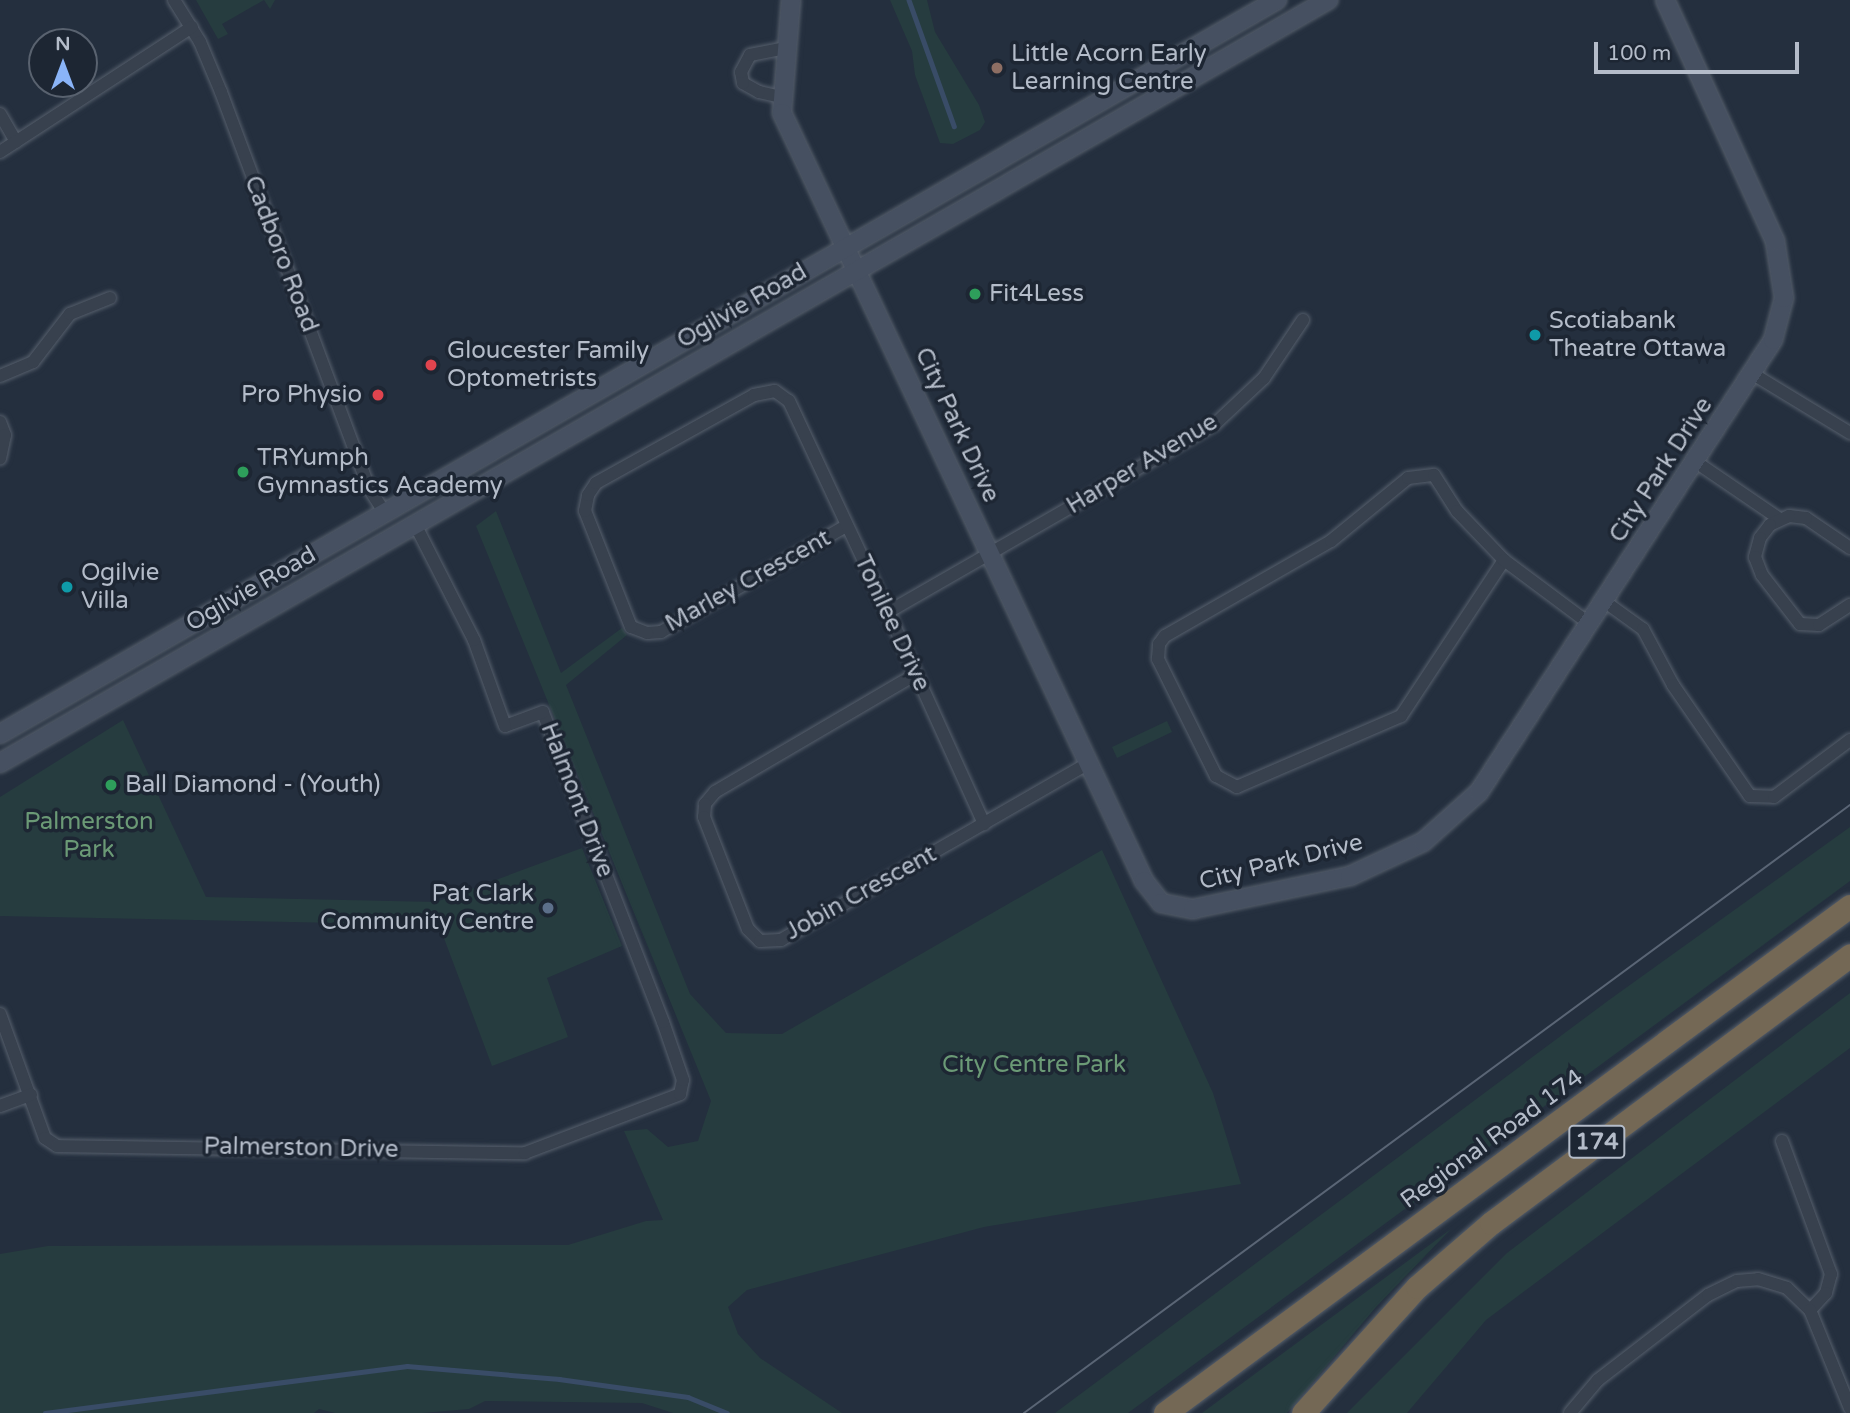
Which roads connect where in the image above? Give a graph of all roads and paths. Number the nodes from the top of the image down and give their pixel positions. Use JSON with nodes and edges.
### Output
{"nodes":[{"id":1,"x":174,"y":0,"type":"edge"},
{"id":2,"x":791,"y":0,"type":"edge"},
{"id":3,"x":1277,"y":0,"type":"edge"},
{"id":4,"x":1328,"y":0,"type":"edge"},
{"id":5,"x":1658,"y":0,"type":"edge"},
{"id":6,"x":1667,"y":8,"type":"edge"},
{"id":7,"x":192,"y":27,"type":"junction"},
{"id":8,"x":786,"y":48,"type":"junction"},
{"id":9,"x":781,"y":97,"type":"junction"},
{"id":10,"x":0,"y":114,"type":"edge"},
{"id":11,"x":16,"y":142,"type":"junction"},
{"id":12,"x":0,"y":152,"type":"edge"},
{"id":13,"x":849,"y":248,"type":"junction"},
{"id":14,"x":858,"y":268,"type":"junction"},
{"id":15,"x":110,"y":298,"type":"dead end"},
{"id":16,"x":1303,"y":320,"type":"dead end"},
{"id":17,"x":1754,"y":374,"type":"junction"},
{"id":18,"x":0,"y":376,"type":"edge"},
{"id":19,"x":775,"y":391,"type":"joint"},
{"id":20,"x":0,"y":422,"type":"edge"},
{"id":21,"x":1850,"y":433,"type":"edge"},
{"id":22,"x":0,"y":458,"type":"edge"},
{"id":23,"x":1696,"y":462,"type":"junction"},
{"id":24,"x":383,"y":510,"type":"junction"},
{"id":25,"x":1784,"y":517,"type":"junction"},
{"id":26,"x":415,"y":524,"type":"junction"},
{"id":27,"x":846,"y":526,"type":"junction"},
{"id":28,"x":1850,"y":548,"type":"edge"},
{"id":29,"x":989,"y":554,"type":"junction"},
{"id":30,"x":1504,"y":560,"type":"junction"},
{"id":31,"x":1604,"y":601,"type":"junction"},
{"id":32,"x":1850,"y":605,"type":"edge"},
{"id":33,"x":888,"y":612,"type":"junction"},
{"id":34,"x":1590,"y":624,"type":"junction"},
{"id":35,"x":916,"y":674,"type":"junction"},
{"id":36,"x":0,"y":734,"type":"edge"},
{"id":37,"x":1850,"y":740,"type":"edge"},
{"id":38,"x":0,"y":763,"type":"edge"},
{"id":39,"x":1088,"y":764,"type":"junction"},
{"id":40,"x":984,"y":824,"type":"junction"},
{"id":41,"x":1850,"y":906,"type":"edge"},
{"id":42,"x":1850,"y":955,"type":"edge"},
{"id":43,"x":0,"y":1014,"type":"edge"},
{"id":44,"x":680,"y":1094,"type":"joint"},
{"id":45,"x":31,"y":1095,"type":"junction"},
{"id":46,"x":0,"y":1106,"type":"edge"},
{"id":47,"x":1782,"y":1140,"type":"dead end"},
{"id":48,"x":1811,"y":1310,"type":"junction"},
{"id":49,"x":1359,"y":1346,"type":"junction"},
{"id":50,"x":1850,"y":1408,"type":"edge"},
{"id":51,"x":1165,"y":1413,"type":"edge"},
{"id":52,"x":1303,"y":1413,"type":"edge"},
{"id":53,"x":1317,"y":1413,"type":"edge"},
{"id":54,"x":1570,"y":1413,"type":"edge"}],
"edges":[{"from":1,"to":7,"type":"street","name":"Cadboro Road"},
{"from":2,"to":8,"type":"main road"},
{"from":3,"to":13,"type":"main road","name":"Ogilvie Road"},
{"from":4,"to":14,"type":"main road","name":"Ogilvie Road"},
{"from":5,"to":6,"type":"main road","name":"City Park Drive"},
{"from":6,"to":17,"type":"main road","name":"City Park Drive"},
{"from":7,"to":11,"type":"street"},
{"from":7,"to":24,"type":"street","name":"Cadboro Road"},
{"from":8,"to":9,"type":"main road"},
{"from":8,"to":9,"type":"street"},
{"from":9,"to":13,"type":"main road","name":"City Park Drive"},
{"from":10,"to":11,"type":"street"},
{"from":11,"to":12,"type":"street"},
{"from":13,"to":14,"type":"main road","name":"City Park Drive"},
{"from":13,"to":24,"type":"main road","name":"Ogilvie Road"},
{"from":14,"to":26,"type":"main road","name":"Ogilvie Road"},
{"from":14,"to":29,"type":"main road","name":"City Park Drive"},
{"from":15,"to":18,"type":"street"},
{"from":16,"to":29,"type":"street","name":"Harper Avenue"},
{"from":17,"to":21,"type":"street"},
{"from":17,"to":23,"type":"main road","name":"City Park Drive"},
{"from":19,"to":27,"type":"street","name":"Tonilee Drive"},
{"from":19,"to":27,"type":"street","name":"Marley Crescent"},
{"from":20,"to":22,"type":"street"},
{"from":23,"to":25,"type":"street"},
{"from":23,"to":31,"type":"main road","name":"City Park Drive"},
{"from":24,"to":36,"type":"main road","name":"Ogilvie Road"},
{"from":25,"to":28,"type":"street"},
{"from":25,"to":32,"type":"street"},
{"from":26,"to":38,"type":"main road","name":"Ogilvie Road"},
{"from":26,"to":44,"type":"street","name":"Halmont Drive"},
{"from":27,"to":33,"type":"street","name":"Tonilee Drive"},
{"from":29,"to":33,"type":"street","name":"Harper Avenue"},
{"from":29,"to":39,"type":"main road","name":"City Park Drive"},
{"from":30,"to":30,"type":"street"},
{"from":30,"to":34,"type":"street"},
{"from":31,"to":34,"type":"main road","name":"City Park Drive"},
{"from":31,"to":37,"type":"street"},
{"from":33,"to":35,"type":"street","name":"Tonilee Drive"},
{"from":34,"to":39,"type":"main road","name":"City Park Drive"},
{"from":35,"to":40,"type":"street","name":"Tonilee Drive"},
{"from":35,"to":40,"type":"street","name":"Jobin Crescent"},
{"from":39,"to":40,"type":"street","name":"Jobin Crescent"},
{"from":41,"to":51,"type":"highway","name":"Regional Road 174","number":"174"},
{"from":42,"to":49,"type":"highway","number":"174"},
{"from":43,"to":45,"type":"street","name":"Palmerston Drive"},
{"from":44,"to":45,"type":"street","name":"Palmerston Drive"},
{"from":45,"to":46,"type":"street"},
{"from":47,"to":48,"type":"street"},
{"from":48,"to":50,"type":"street"},
{"from":48,"to":54,"type":"street"},
{"from":49,"to":52,"type":"highway","number":"174"},
{"from":49,"to":53,"type":"highway"}]}
